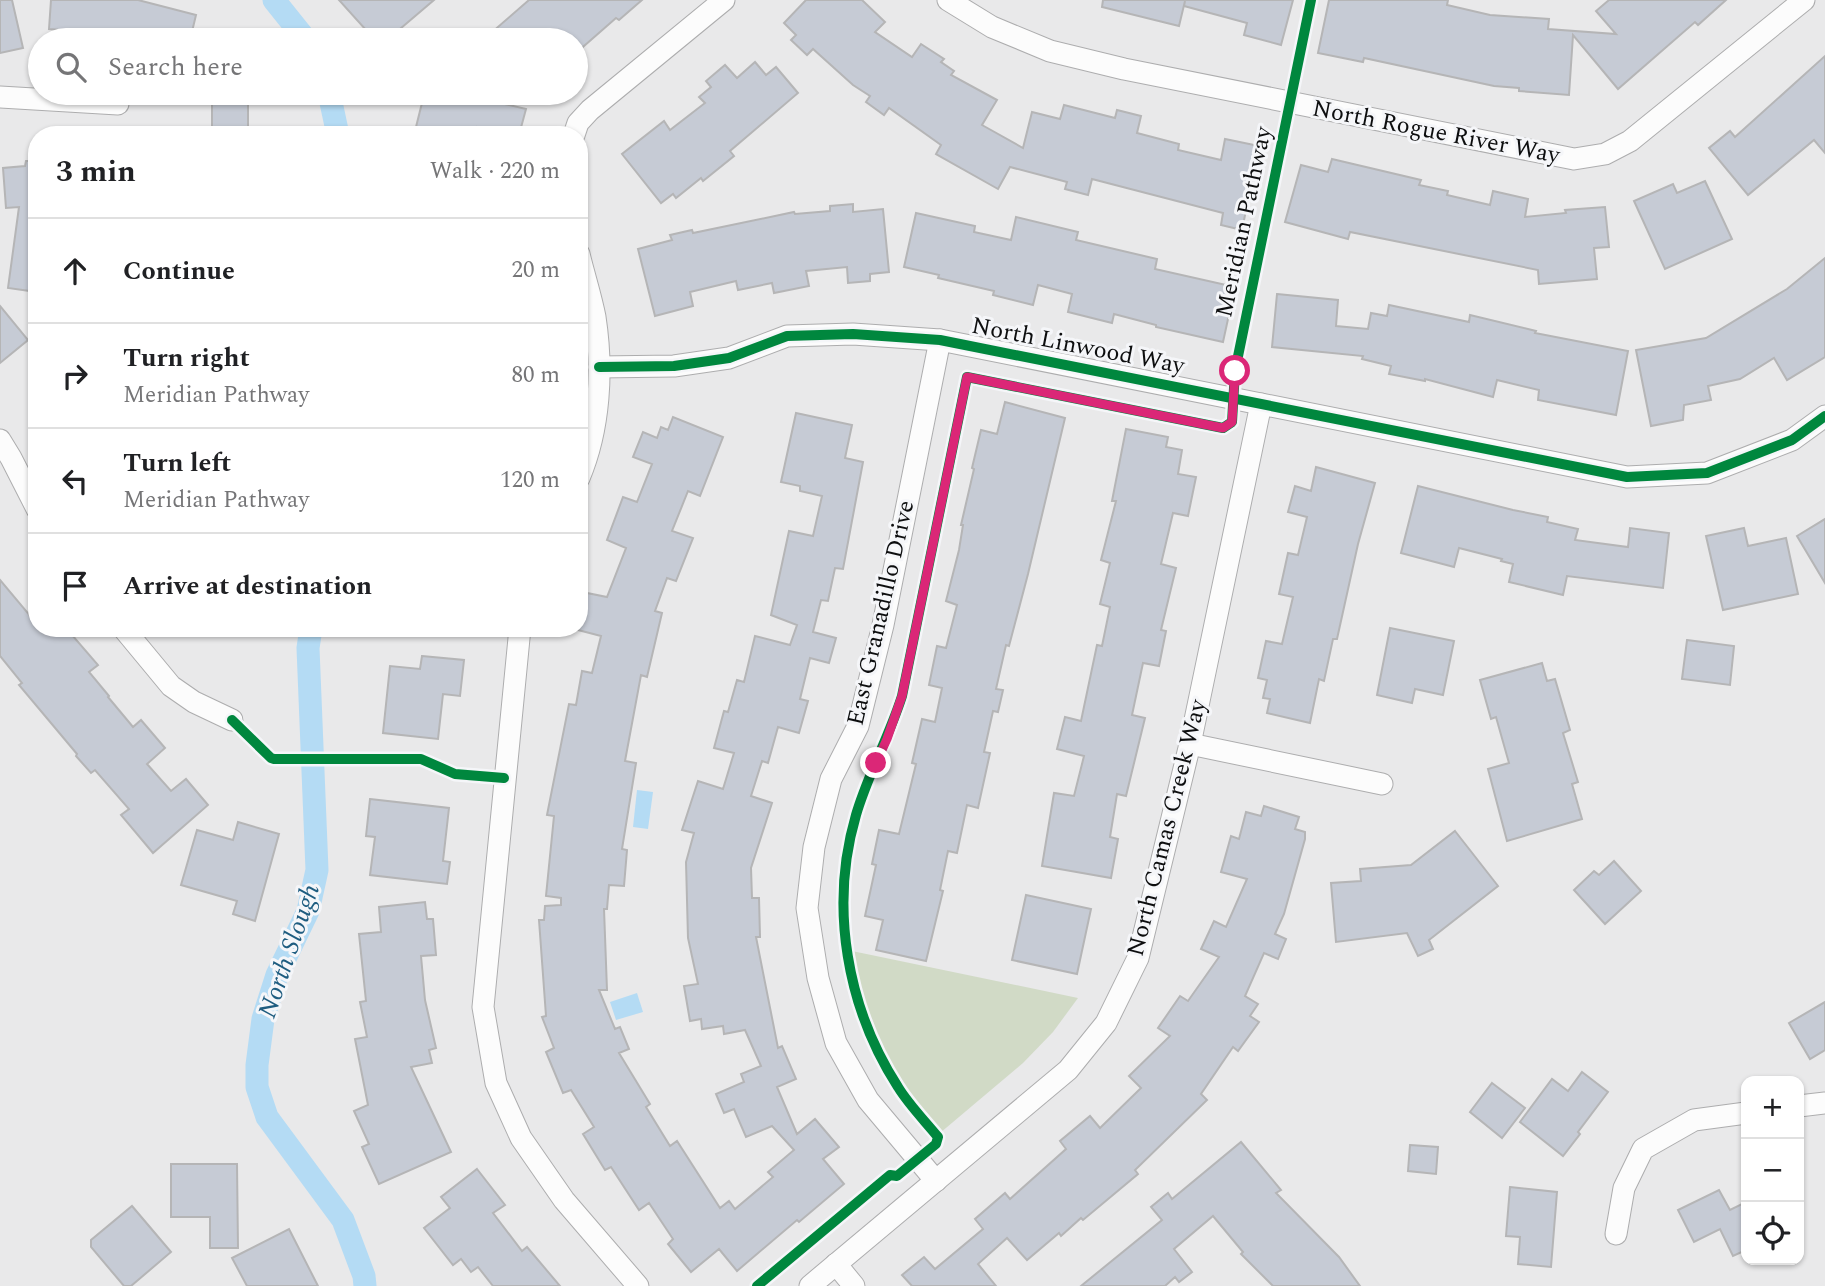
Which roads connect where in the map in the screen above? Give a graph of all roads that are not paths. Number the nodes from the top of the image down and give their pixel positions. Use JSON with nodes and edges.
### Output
{"nodes":[{"id":1,"x":724,"y":0,"type":"edge"},
{"id":2,"x":948,"y":0,"type":"edge"},
{"id":3,"x":1804,"y":0,"type":"edge"},
{"id":4,"x":0,"y":97,"type":"edge"},
{"id":5,"x":28,"y":99,"type":"edge"},
{"id":6,"x":577,"y":126,"type":"edge"},
{"id":7,"x":588,"y":289,"type":"edge"},
{"id":8,"x":940,"y":340,"type":"junction"},
{"id":9,"x":599,"y":368,"type":"junction"},
{"id":10,"x":1261,"y":404,"type":"junction"},
{"id":11,"x":1825,"y":416,"type":"edge"},
{"id":12,"x":0,"y":440,"type":"edge"},
{"id":13,"x":588,"y":444,"type":"edge"},
{"id":14,"x":28,"y":491,"type":"edge"},
{"id":15,"x":130,"y":637,"type":"edge"},
{"id":16,"x":519,"y":637,"type":"edge"},
{"id":17,"x":232,"y":720,"type":"dead end"},
{"id":18,"x":1190,"y":744,"type":"junction"},
{"id":19,"x":1382,"y":784,"type":"dead end"},
{"id":20,"x":1825,"y":1103,"type":"edge"},
{"id":21,"x":1804,"y":1105,"type":"edge"},
{"id":22,"x":1741,"y":1114,"type":"edge"},
{"id":23,"x":936,"y":1181,"type":"junction"},
{"id":24,"x":1616,"y":1234,"type":"dead end"},
{"id":25,"x":836,"y":1264,"type":"junction"},
{"id":26,"x":638,"y":1286,"type":"edge"},
{"id":27,"x":810,"y":1286,"type":"edge"},
{"id":28,"x":854,"y":1286,"type":"edge"}],
"edges":[{"from":1,"to":6,"type":"street"},
{"from":2,"to":3,"type":"street","name":"North Rogue River Way"},
{"from":4,"to":5,"type":"street"},
{"from":7,"to":9,"type":"street"},
{"from":8,"to":9,"type":"street","name":"North Linwood Way"},
{"from":8,"to":10,"type":"street","name":"North Linwood Way"},
{"from":8,"to":23,"type":"street","name":"East Granadillo Drive"},
{"from":9,"to":13,"type":"street"},
{"from":10,"to":11,"type":"street","name":"North Linwood Way"},
{"from":10,"to":18,"type":"street","name":"North Camas Creek Way"},
{"from":12,"to":14,"type":"street"},
{"from":15,"to":17,"type":"street"},
{"from":16,"to":26,"type":"street"},
{"from":18,"to":19,"type":"street"},
{"from":18,"to":23,"type":"street","name":"North Camas Creek Way"},
{"from":20,"to":21,"type":"street"},
{"from":22,"to":24,"type":"street"},
{"from":23,"to":25,"type":"street","name":"North Camas Creek Way"},
{"from":25,"to":27,"type":"street","name":"North Camas Creek Way"},
{"from":25,"to":28,"type":"street"}]}
